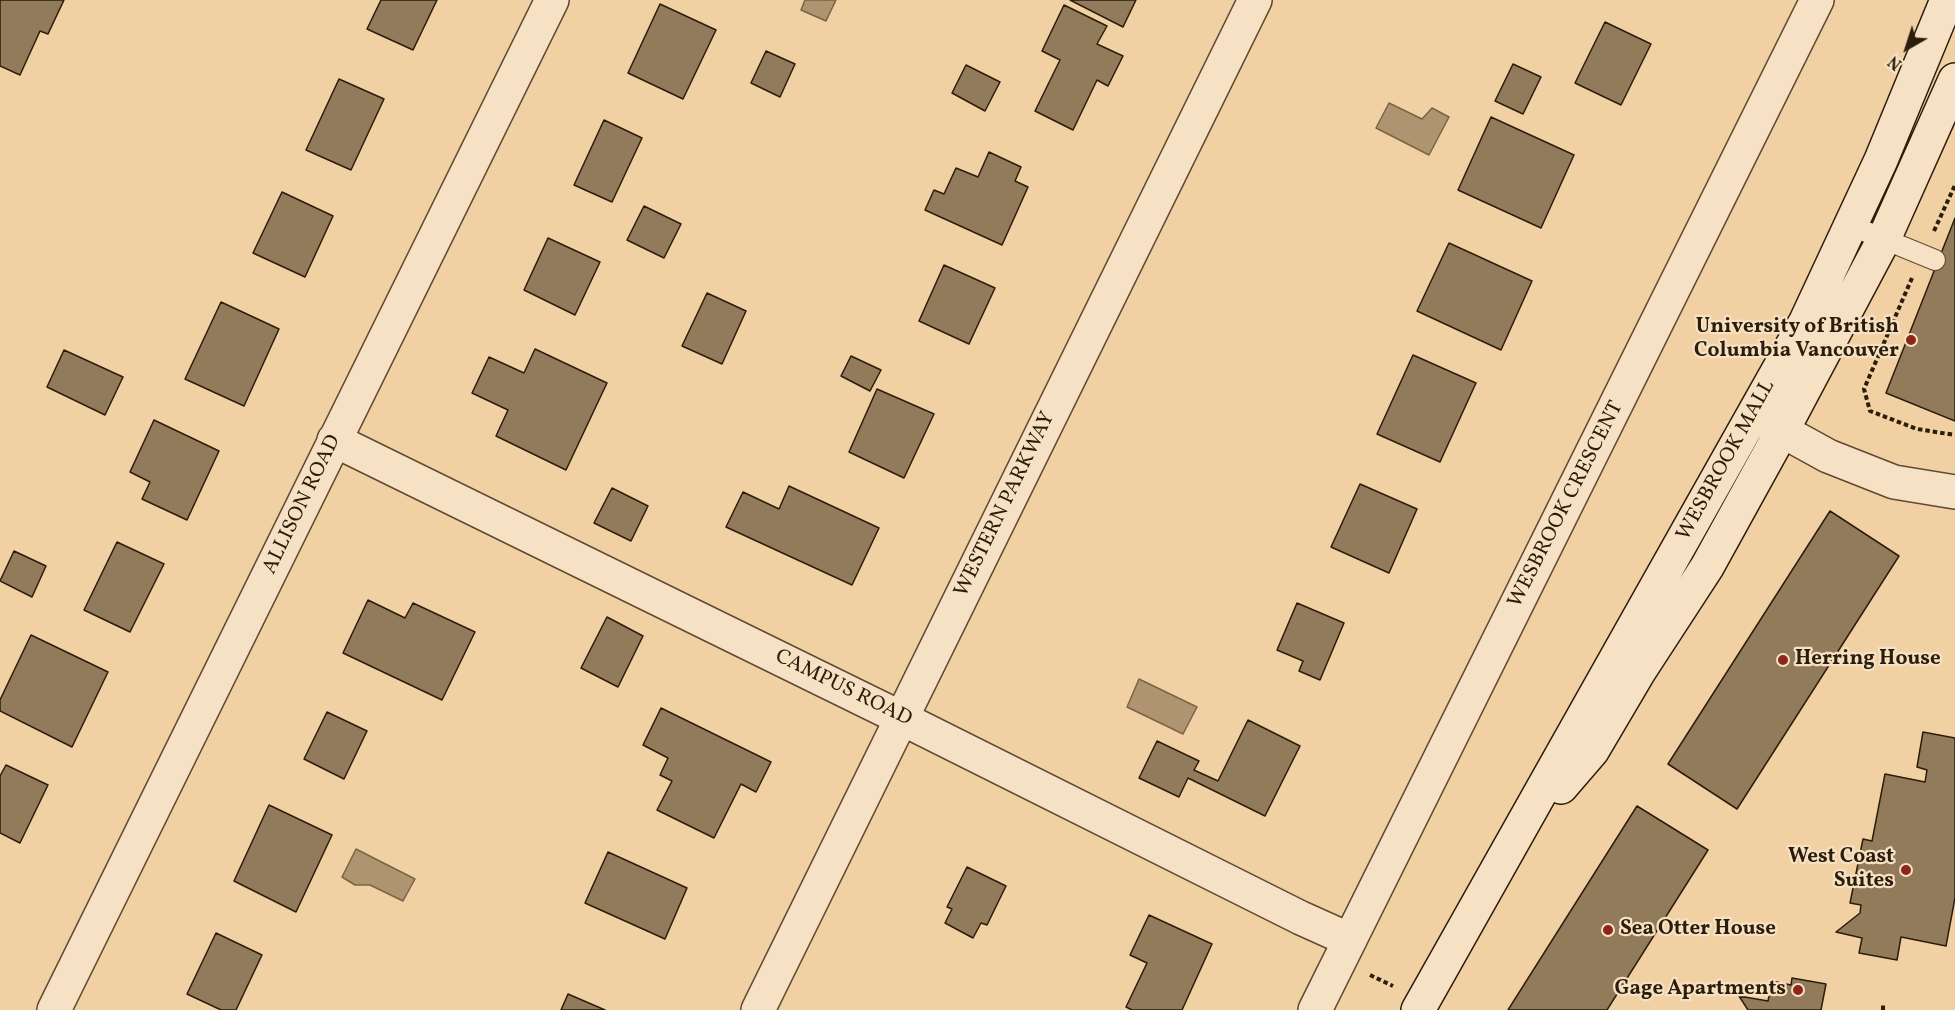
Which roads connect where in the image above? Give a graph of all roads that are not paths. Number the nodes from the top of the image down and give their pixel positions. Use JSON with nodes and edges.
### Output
{"nodes":[{"id":1,"x":552,"y":0,"type":"edge"},
{"id":2,"x":1255,"y":0,"type":"edge"},
{"id":3,"x":1817,"y":0,"type":"edge"},
{"id":4,"x":1947,"y":0,"type":"edge"},
{"id":5,"x":1955,"y":80,"type":"edge"},
{"id":6,"x":1852,"y":226,"type":"junction"},
{"id":7,"x":1884,"y":239,"type":"junction"},
{"id":8,"x":1929,"y":258,"type":"road end"},
{"id":9,"x":1753,"y":415,"type":"junction"},
{"id":10,"x":1782,"y":431,"type":"junction"},
{"id":11,"x":334,"y":440,"type":"junction"},
{"id":12,"x":1955,"y":492,"type":"edge"},
{"id":13,"x":901,"y":718,"type":"junction"},
{"id":14,"x":1513,"y":844,"type":"junction"},
{"id":15,"x":1350,"y":940,"type":"junction"},
{"id":16,"x":1410,"y":1000,"type":"edge"},
{"id":17,"x":54,"y":1010,"type":"edge"},
{"id":18,"x":758,"y":1010,"type":"edge"},
{"id":19,"x":1315,"y":1010,"type":"edge"}],
"edges":[{"from":1,"to":11,"type":"street","name":"ALLISON ROAD"},
{"from":2,"to":13,"type":"street","name":"WESTERN PARKWAY"},
{"from":3,"to":15,"type":"street","name":"WESBROOK CRESCENT"},
{"from":4,"to":6,"type":"street","name":"WESBROOK MALL"},
{"from":5,"to":7,"type":"street","name":"WESBROOK MALL"},
{"from":6,"to":7,"type":"lane"},
{"from":6,"to":9,"type":"street","name":"WESBROOK MALL"},
{"from":7,"to":8,"type":"lane"},
{"from":7,"to":10,"type":"street","name":"WESBROOK MALL"},
{"from":9,"to":10,"type":"street"},
{"from":9,"to":14,"type":"street","name":"WESBROOK MALL"},
{"from":10,"to":12,"type":"street"},
{"from":10,"to":14,"type":"street","name":"WESBROOK MALL"},
{"from":11,"to":13,"type":"street","name":"CAMPUS ROAD"},
{"from":11,"to":17,"type":"street","name":"ALLISON ROAD"},
{"from":13,"to":15,"type":"street","name":"CAMPUS ROAD"},
{"from":13,"to":18,"type":"street","name":"WESTERN PARKWAY"},
{"from":14,"to":16,"type":"street","name":"WESBROOK MALL"},
{"from":15,"to":19,"type":"street","name":"WESBROOK CRESCENT"}]}
